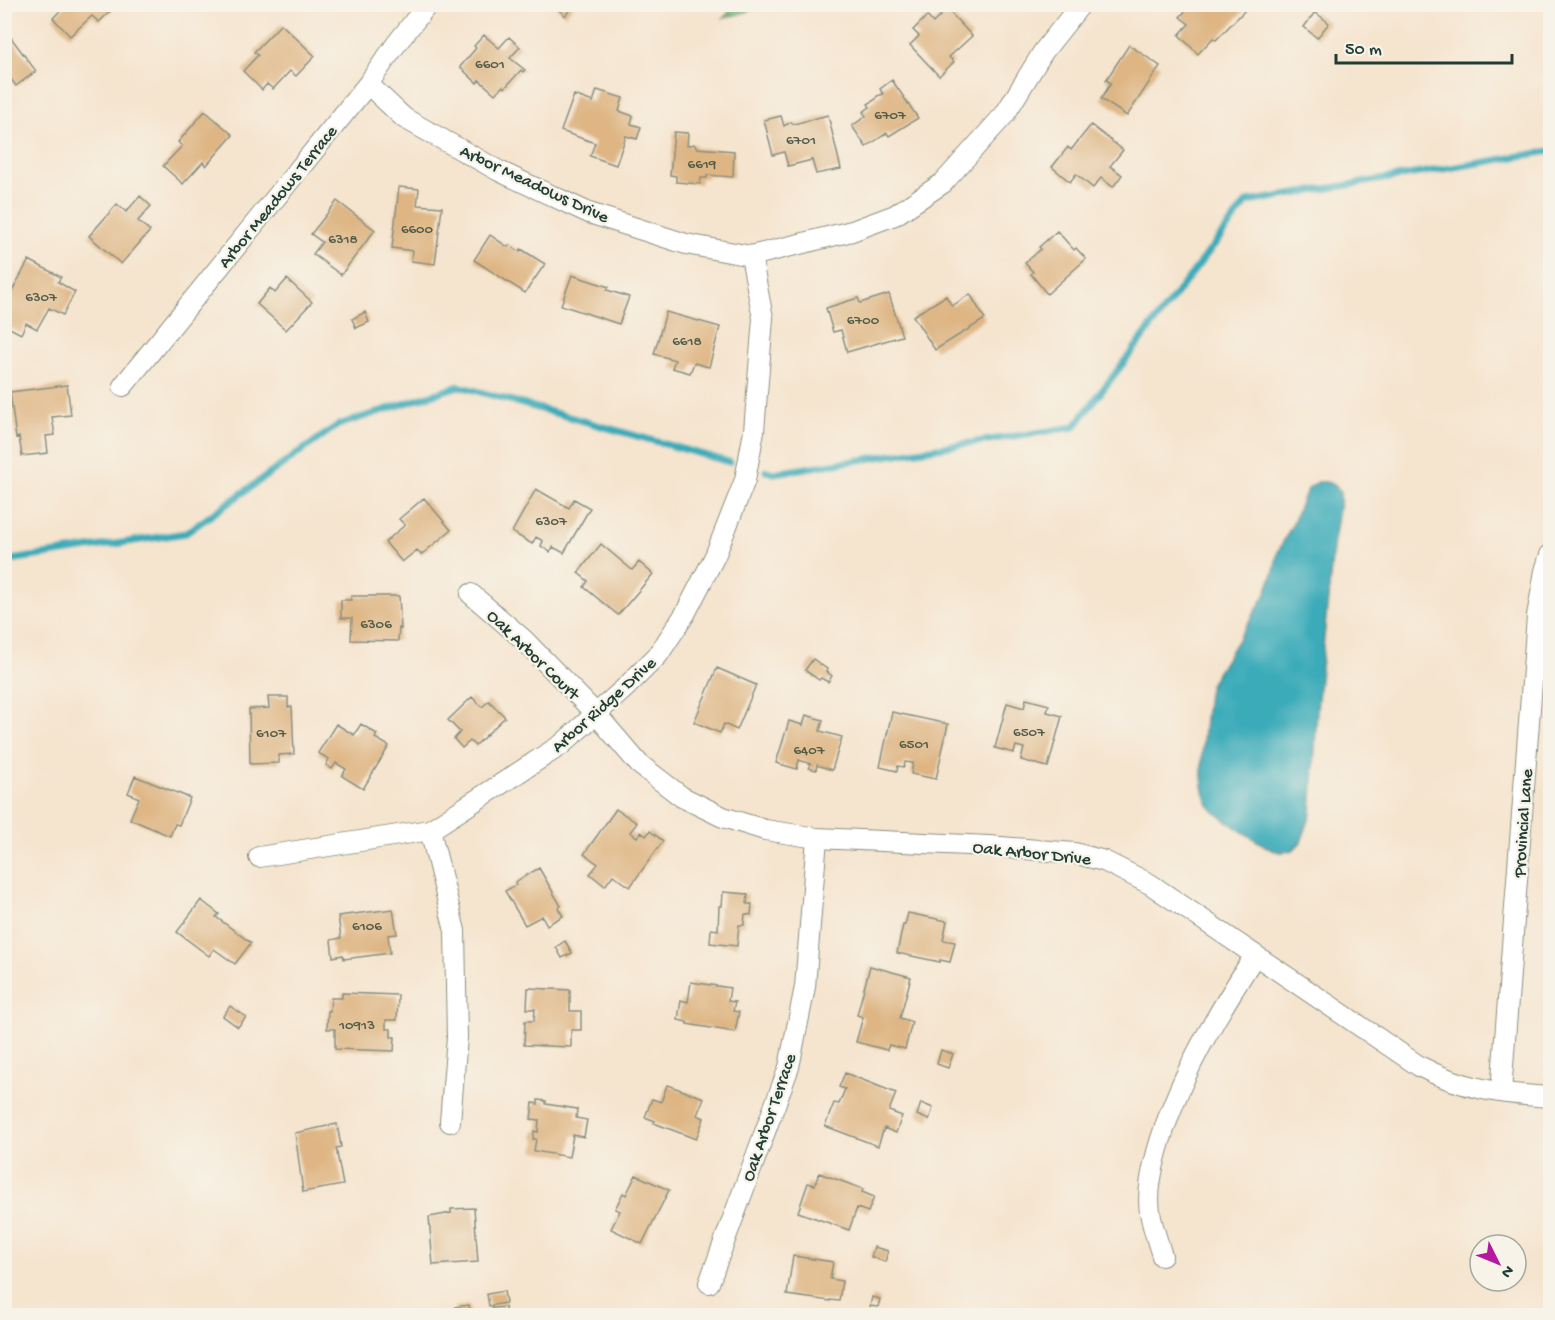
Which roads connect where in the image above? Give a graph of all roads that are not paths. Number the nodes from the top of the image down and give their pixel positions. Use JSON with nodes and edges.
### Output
{"nodes":[{"id":1,"x":428,"y":4,"type":"edge"},
{"id":2,"x":1082,"y":4,"type":"edge"},
{"id":3,"x":368,"y":84,"type":"junction"},
{"id":4,"x":752,"y":256,"type":"junction"},
{"id":5,"x":123,"y":386,"type":"dead end"},
{"id":6,"x":1551,"y":555,"type":"edge"},
{"id":7,"x":471,"y":594,"type":"dead end"},
{"id":8,"x":596,"y":714,"type":"junction"},
{"id":9,"x":430,"y":830,"type":"junction"},
{"id":10,"x":816,"y":838,"type":"junction"},
{"id":11,"x":259,"y":857,"type":"dead end"},
{"id":12,"x":1256,"y":955,"type":"junction"},
{"id":13,"x":1501,"y":1092,"type":"junction"},
{"id":14,"x":1551,"y":1097,"type":"edge"},
{"id":15,"x":450,"y":1122,"type":"dead end"},
{"id":16,"x":1162,"y":1256,"type":"dead end"},
{"id":17,"x":709,"y":1283,"type":"dead end"}],
"edges":[{"from":1,"to":3,"type":"street","name":"Arbor Meadows Terrace"},
{"from":2,"to":4,"type":"street","name":"Arbor Meadows Drive"},
{"from":3,"to":4,"type":"street","name":"Arbor Meadows Drive"},
{"from":3,"to":5,"type":"street","name":"Arbor Meadows Terrace"},
{"from":4,"to":8,"type":"street","name":"Arbor Ridge Drive"},
{"from":6,"to":13,"type":"street","name":"Provincial Lane"},
{"from":7,"to":8,"type":"street","name":"Oak Arbor Court"},
{"from":8,"to":9,"type":"street","name":"Arbor Ridge Drive"},
{"from":8,"to":10,"type":"street","name":"Oak Arbor Drive"},
{"from":9,"to":11,"type":"street","name":"Arbor Ridge Drive"},
{"from":9,"to":15,"type":"street"},
{"from":10,"to":12,"type":"street","name":"Oak Arbor Drive"},
{"from":10,"to":17,"type":"street","name":"Oak Arbor Terrace"},
{"from":12,"to":13,"type":"street","name":"Oak Arbor Drive"},
{"from":12,"to":16,"type":"street"},
{"from":13,"to":14,"type":"street","name":"Oak Arbor Drive"}]}
